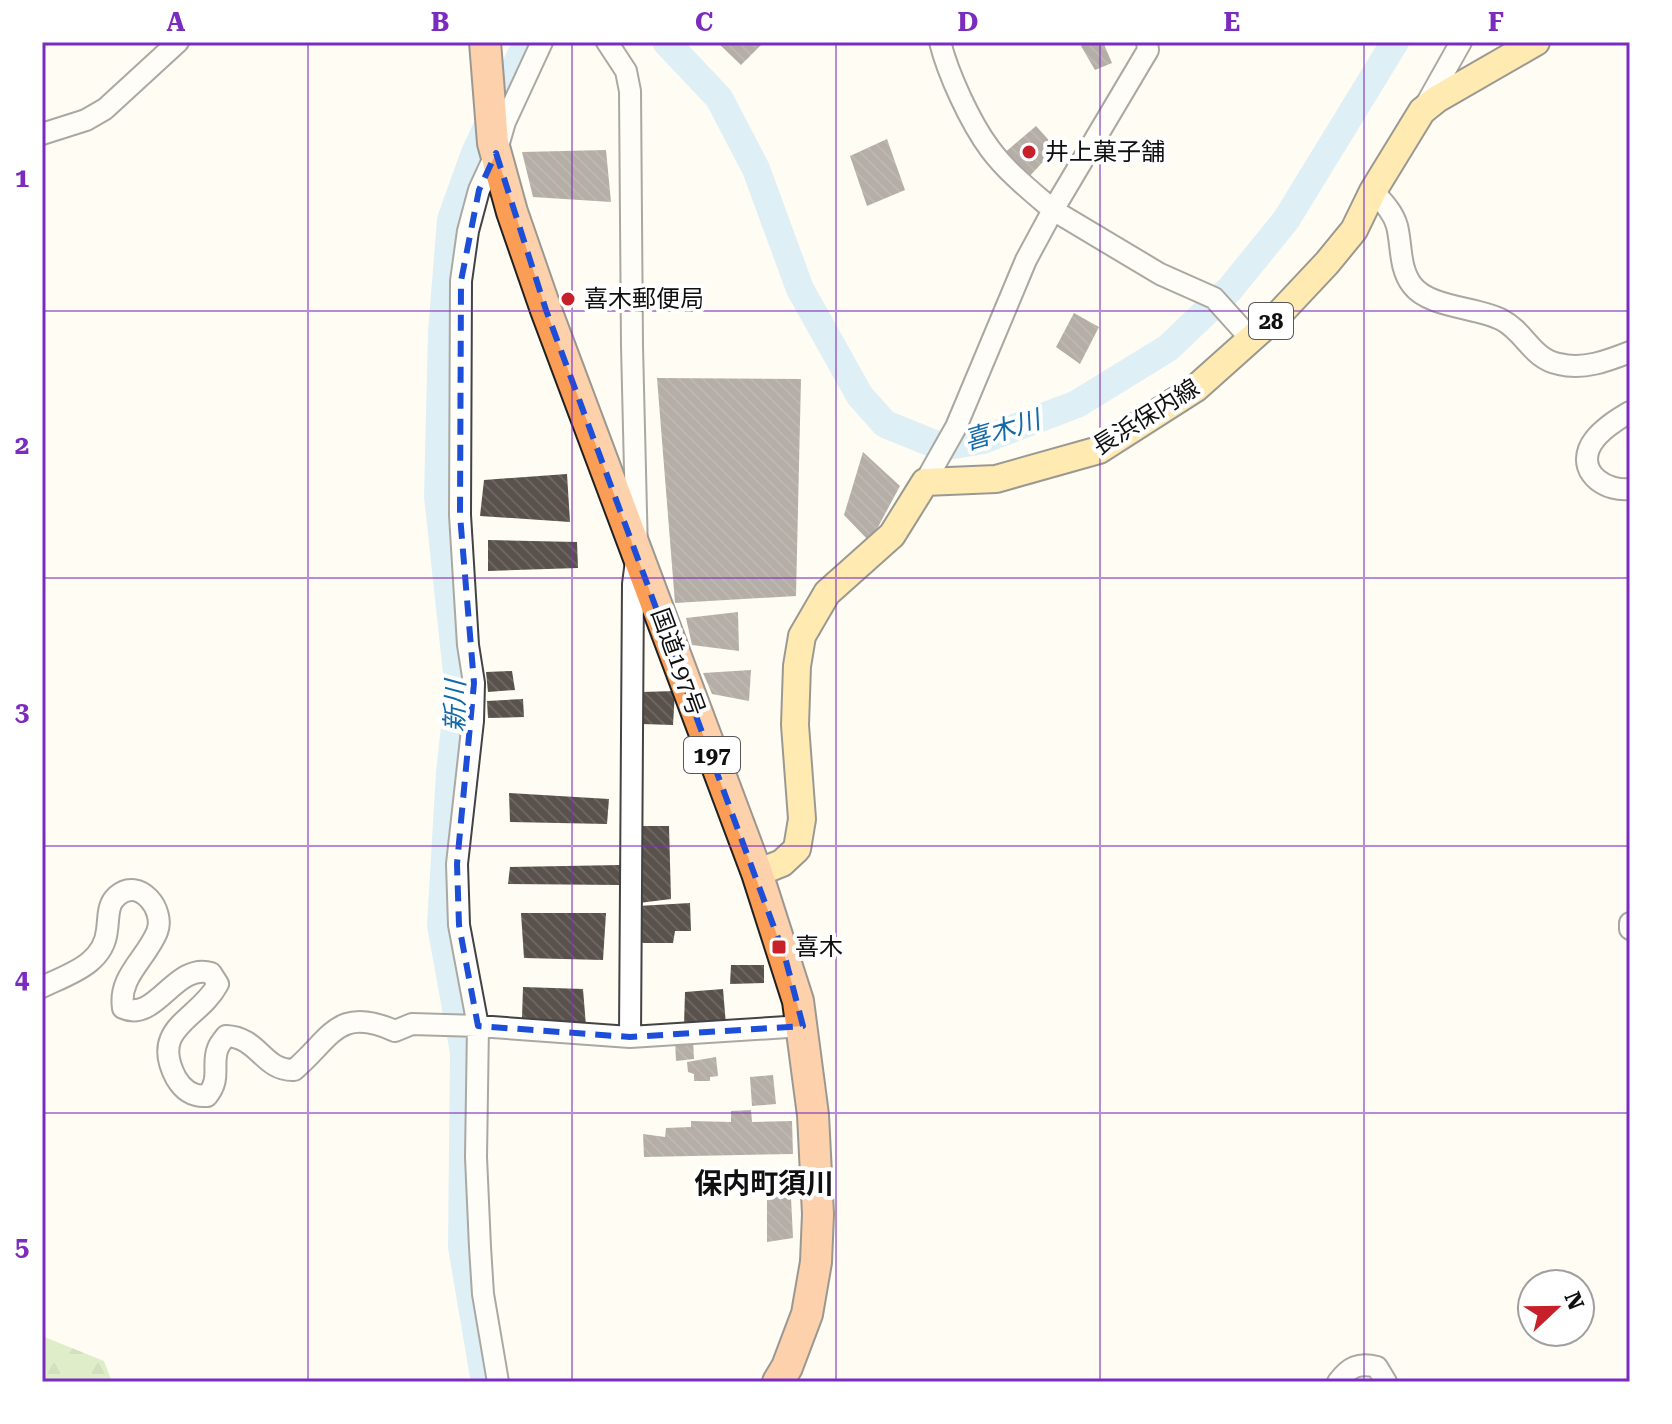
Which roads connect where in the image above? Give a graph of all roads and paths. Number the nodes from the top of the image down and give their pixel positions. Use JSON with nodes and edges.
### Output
{"nodes":[{"id":1,"x":178,"y":42,"type":"edge"},
{"id":2,"x":485,"y":42,"type":"edge"},
{"id":3,"x":542,"y":42,"type":"edge"},
{"id":4,"x":607,"y":42,"type":"edge"},
{"id":5,"x":940,"y":42,"type":"edge"},
{"id":6,"x":1147,"y":42,"type":"edge"},
{"id":7,"x":1461,"y":42,"type":"edge"},
{"id":8,"x":1536,"y":42,"type":"edge"},
{"id":9,"x":1422,"y":111,"type":"junction"},
{"id":10,"x":42,"y":134,"type":"edge"},
{"id":11,"x":495,"y":148,"type":"junction"},
{"id":12,"x":1373,"y":191,"type":"junction"},
{"id":13,"x":1053,"y":210,"type":"junction"},
{"id":14,"x":1248,"y":335,"type":"junction"},
{"id":15,"x":1630,"y":352,"type":"edge"},
{"id":16,"x":1630,"y":412,"type":"edge"},
{"id":17,"x":928,"y":477,"type":"junction"},
{"id":18,"x":1630,"y":489,"type":"edge"},
{"id":19,"x":637,"y":553,"type":"junction"},
{"id":20,"x":757,"y":873,"type":"junction"},
{"id":21,"x":42,"y":987,"type":"edge"},
{"id":22,"x":478,"y":1026,"type":"junction"},
{"id":23,"x":803,"y":1026,"type":"junction"},
{"id":24,"x":630,"y":1037,"type":"junction"},
{"id":25,"x":498,"y":1382,"type":"edge"},
{"id":26,"x":778,"y":1382,"type":"edge"},
{"id":27,"x":1338,"y":1382,"type":"edge"},
{"id":28,"x":1386,"y":1382,"type":"edge"}],
"edges":[{"from":1,"to":10,"type":"street"},
{"from":2,"to":11,"type":"highway","name":"国道197号","number":"197"},
{"from":3,"to":11,"type":"street"},
{"from":4,"to":19,"type":"street"},
{"from":5,"to":13,"type":"street"},
{"from":6,"to":13,"type":"street"},
{"from":7,"to":9,"type":"street"},
{"from":8,"to":9,"type":"main road","name":"長浜保内線","number":"28"},
{"from":9,"to":12,"type":"main road","name":"長浜保内線","number":"28"},
{"from":11,"to":19,"type":"highway","name":"国道197号","number":"197"},
{"from":11,"to":22,"type":"street"},
{"from":12,"to":14,"type":"main road","name":"長浜保内線","number":"28"},
{"from":12,"to":15,"type":"street"},
{"from":13,"to":14,"type":"street"},
{"from":13,"to":17,"type":"street"},
{"from":14,"to":17,"type":"main road","name":"長浜保内線","number":"28"},
{"from":16,"to":18,"type":"street"},
{"from":17,"to":20,"type":"main road"},
{"from":19,"to":20,"type":"highway","name":"国道197号","number":"197"},
{"from":19,"to":24,"type":"street"},
{"from":20,"to":23,"type":"highway","name":"国道197号","number":"197"},
{"from":21,"to":22,"type":"street"},
{"from":22,"to":24,"type":"street"},
{"from":22,"to":25,"type":"street"},
{"from":23,"to":24,"type":"street"},
{"from":23,"to":26,"type":"highway","name":"国道197号","number":"197"},
{"from":27,"to":28,"type":"street"}]}
